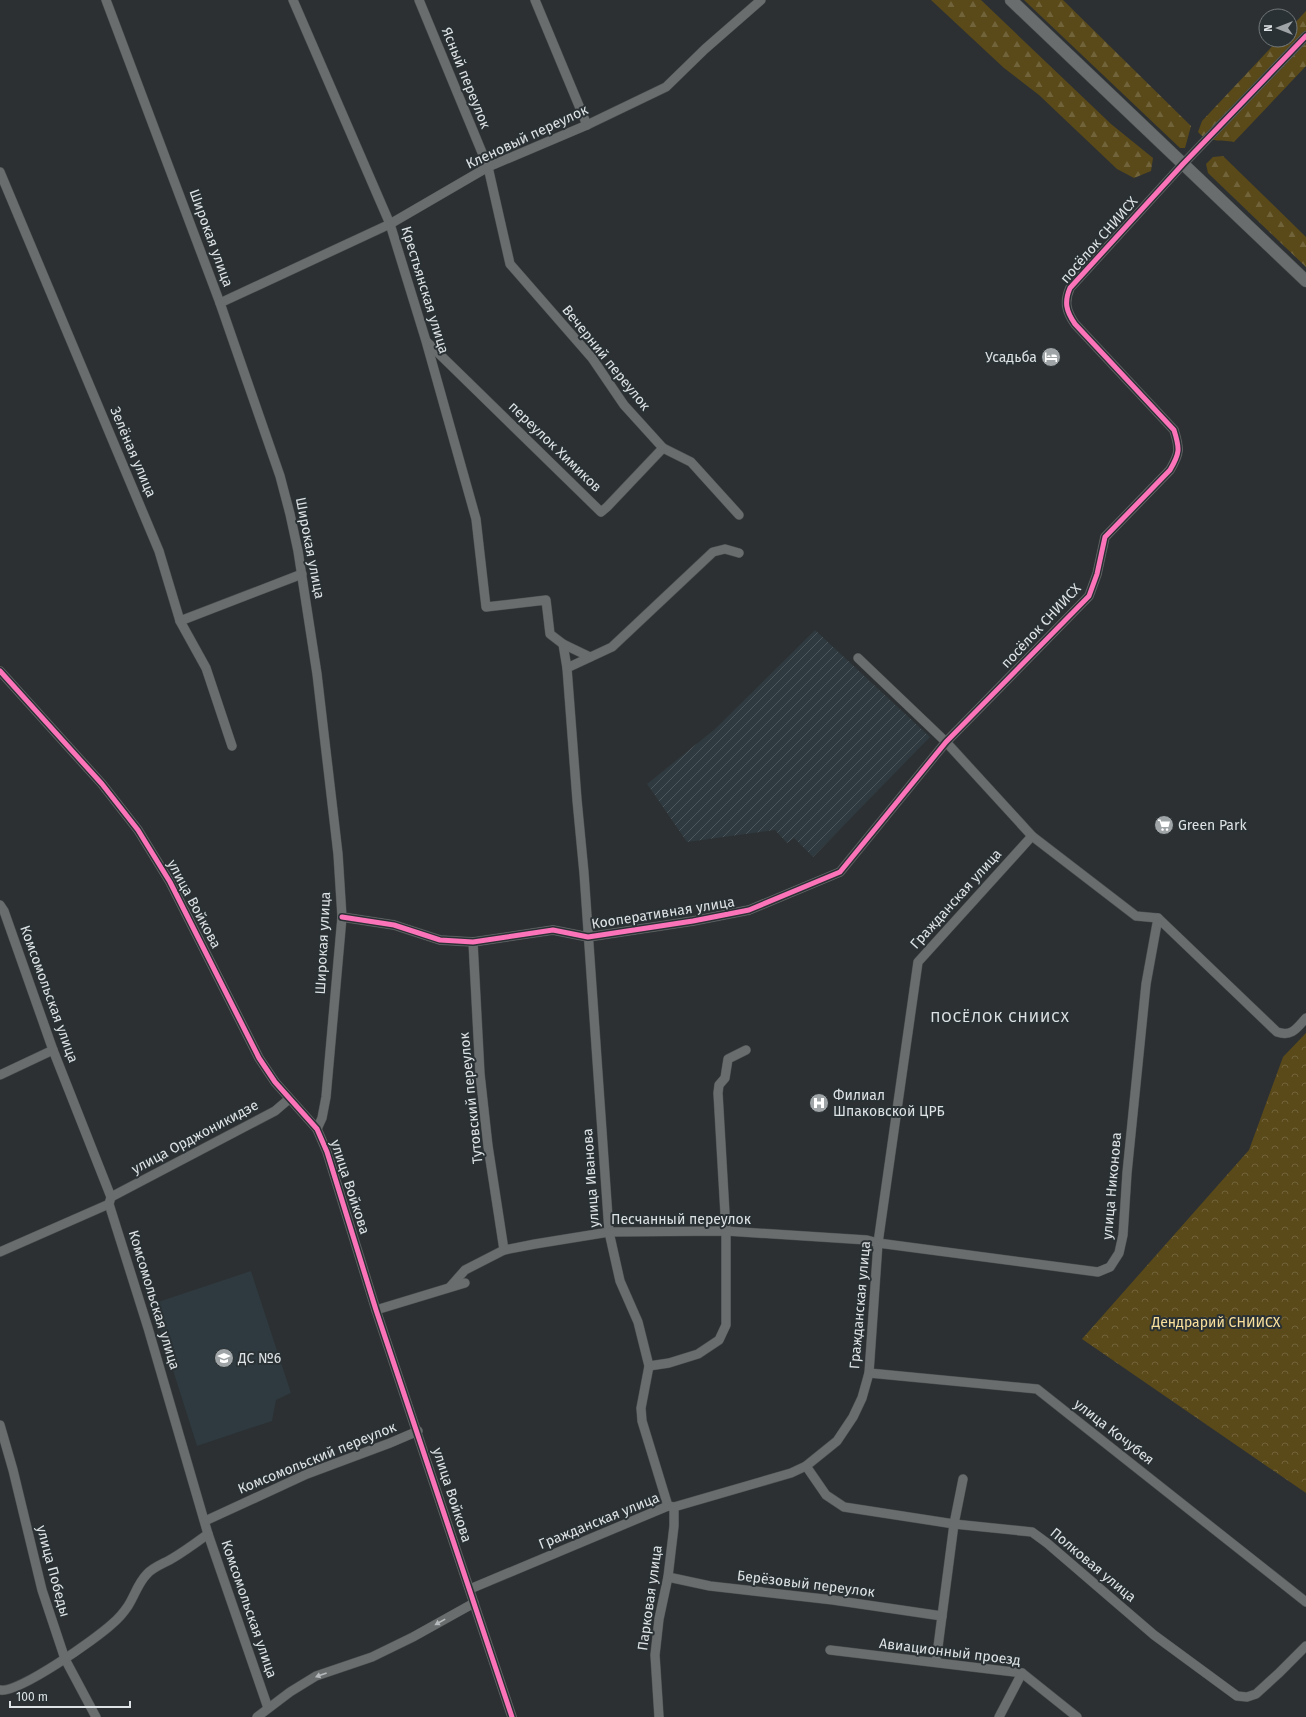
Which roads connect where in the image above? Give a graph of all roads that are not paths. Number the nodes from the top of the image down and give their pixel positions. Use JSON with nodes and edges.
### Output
{"nodes":[{"id":1,"x":106,"y":0,"type":"edge"},
{"id":2,"x":293,"y":0,"type":"edge"},
{"id":3,"x":419,"y":0,"type":"edge"},
{"id":4,"x":535,"y":0,"type":"edge"},
{"id":5,"x":761,"y":0,"type":"edge"},
{"id":6,"x":1011,"y":0,"type":"edge"},
{"id":7,"x":1306,"y":36,"type":"edge"},
{"id":8,"x":587,"y":125,"type":"junction"},
{"id":9,"x":1183,"y":164,"type":"junction"},
{"id":10,"x":488,"y":167,"type":"junction"},
{"id":11,"x":0,"y":172,"type":"edge"},
{"id":12,"x":390,"y":224,"type":"junction"},
{"id":13,"x":1306,"y":281,"type":"edge"},
{"id":14,"x":220,"y":303,"type":"junction"},
{"id":15,"x":426,"y":341,"type":"junction"},
{"id":16,"x":663,"y":448,"type":"junction"},
{"id":17,"x":739,"y":515,"type":"dead end"},
{"id":18,"x":739,"y":553,"type":"dead end"},
{"id":19,"x":302,"y":574,"type":"junction"},
{"id":20,"x":180,"y":621,"type":"junction"},
{"id":21,"x":563,"y":644,"type":"junction"},
{"id":22,"x":590,"y":657,"type":"junction"},
{"id":23,"x":858,"y":658,"type":"dead end"},
{"id":24,"x":567,"y":668,"type":"junction"},
{"id":25,"x":0,"y":671,"type":"edge"},
{"id":26,"x":946,"y":742,"type":"junction"},
{"id":27,"x":232,"y":746,"type":"dead end"},
{"id":28,"x":1032,"y":836,"type":"junction"},
{"id":29,"x":840,"y":872,"type":"joint"},
{"id":30,"x":1,"y":910,"type":"edge"},
{"id":31,"x":342,"y":917,"type":"junction"},
{"id":32,"x":1158,"y":918,"type":"junction"},
{"id":33,"x":588,"y":938,"type":"junction"},
{"id":34,"x":473,"y":942,"type":"junction"},
{"id":35,"x":1306,"y":1018,"type":"edge"},
{"id":36,"x":53,"y":1050,"type":"junction"},
{"id":37,"x":746,"y":1050,"type":"dead end"},
{"id":38,"x":0,"y":1075,"type":"edge"},
{"id":39,"x":289,"y":1099,"type":"junction"},
{"id":40,"x":317,"y":1129,"type":"junction"},
{"id":41,"x":110,"y":1201,"type":"junction"},
{"id":42,"x":726,"y":1231,"type":"junction"},
{"id":43,"x":609,"y":1232,"type":"junction"},
{"id":44,"x":878,"y":1243,"type":"junction"},
{"id":45,"x":504,"y":1250,"type":"junction"},
{"id":46,"x":0,"y":1252,"type":"edge"},
{"id":47,"x":465,"y":1283,"type":"dead end"},
{"id":48,"x":450,"y":1287,"type":"junction"},
{"id":49,"x":376,"y":1310,"type":"junction"},
{"id":50,"x":649,"y":1366,"type":"junction"},
{"id":51,"x":869,"y":1373,"type":"junction"},
{"id":52,"x":0,"y":1425,"type":"edge"},
{"id":53,"x":418,"y":1432,"type":"junction"},
{"id":54,"x":806,"y":1466,"type":"junction"},
{"id":55,"x":962,"y":1479,"type":"dead end"},
{"id":56,"x":671,"y":1507,"type":"junction"},
{"id":57,"x":205,"y":1521,"type":"junction"},
{"id":58,"x":954,"y":1524,"type":"junction"},
{"id":59,"x":208,"y":1534,"type":"junction"},
{"id":60,"x":668,"y":1577,"type":"junction"},
{"id":61,"x":470,"y":1589,"type":"junction"},
{"id":62,"x":1306,"y":1602,"type":"edge"},
{"id":63,"x":474,"y":1604,"type":"junction"},
{"id":64,"x":942,"y":1616,"type":"junction"},
{"id":65,"x":1306,"y":1646,"type":"edge"},
{"id":66,"x":830,"y":1650,"type":"dead end"},
{"id":67,"x":65,"y":1659,"type":"junction"},
{"id":68,"x":936,"y":1662,"type":"junction"},
{"id":69,"x":1022,"y":1673,"type":"junction"},
{"id":70,"x":0,"y":1690,"type":"edge"},
{"id":71,"x":268,"y":1708,"type":"junction"},
{"id":72,"x":96,"y":1717,"type":"edge"},
{"id":73,"x":257,"y":1717,"type":"edge"},
{"id":74,"x":512,"y":1717,"type":"edge"},
{"id":75,"x":659,"y":1717,"type":"edge"},
{"id":76,"x":999,"y":1717,"type":"edge"},
{"id":77,"x":1077,"y":1717,"type":"edge"}],
"edges":[{"from":1,"to":14,"type":"street","name":"Широкая улица"},
{"from":2,"to":12,"type":"street","name":"Крестьянская улица"},
{"from":3,"to":10,"type":"street","name":"Ясный переулок"},
{"from":4,"to":8,"type":"street"},
{"from":5,"to":8,"type":"street","name":"Кленовый переулок"},
{"from":6,"to":9,"type":"street"},
{"from":7,"to":9,"type":"street"},
{"from":8,"to":10,"type":"street","name":"Кленовый переулок"},
{"from":9,"to":13,"type":"street"},
{"from":9,"to":26,"type":"street","name":"посёлок СНИИСХ"},
{"from":10,"to":12,"type":"street","name":"Кленовый переулок"},
{"from":10,"to":16,"type":"street","name":"Вечерний переулок"},
{"from":11,"to":20,"type":"street","name":"Зелёная улица"},
{"from":12,"to":14,"type":"street","name":"Кленовый переулок"},
{"from":12,"to":15,"type":"street","name":"Крестьянская улица"},
{"from":14,"to":19,"type":"street","name":"Широкая улица"},
{"from":15,"to":16,"type":"street","name":"переулок Химиков"},
{"from":15,"to":21,"type":"street","name":"Крестьянская улица"},
{"from":16,"to":17,"type":"street","name":"Вечерний переулок"},
{"from":18,"to":22,"type":"street"},
{"from":19,"to":20,"type":"street"},
{"from":19,"to":31,"type":"street","name":"Широкая улица"},
{"from":20,"to":27,"type":"street","name":"Зелёная улица"},
{"from":21,"to":22,"type":"street"},
{"from":21,"to":24,"type":"street","name":"улица Иванова"},
{"from":22,"to":24,"type":"street"},
{"from":23,"to":26,"type":"street"},
{"from":24,"to":33,"type":"street","name":"улица Иванова"},
{"from":25,"to":39,"type":"street","name":"улица Войкова"},
{"from":26,"to":28,"type":"street"},
{"from":26,"to":29,"type":"street","name":"посёлок СНИИСХ"},
{"from":28,"to":32,"type":"street"},
{"from":28,"to":44,"type":"street","name":"Гражданская улица"},
{"from":29,"to":33,"type":"street","name":"Кооперативная улица"},
{"from":30,"to":36,"type":"street","name":"Комсомольская улица"},
{"from":31,"to":34,"type":"street","name":"Кооперативная улица"},
{"from":31,"to":40,"type":"street","name":"Широкая улица"},
{"from":32,"to":35,"type":"street"},
{"from":32,"to":44,"type":"street","name":"улица Никонова"},
{"from":33,"to":34,"type":"street","name":"Кооперативная улица"},
{"from":33,"to":43,"type":"street","name":"улица Иванова"},
{"from":34,"to":45,"type":"street","name":"Тутовский переулок"},
{"from":36,"to":38,"type":"street"},
{"from":36,"to":41,"type":"street","name":"Комсомольская улица"},
{"from":37,"to":42,"type":"street"},
{"from":39,"to":40,"type":"street","name":"улица Войкова"},
{"from":39,"to":41,"type":"street","name":"улица Орджоникидзе"},
{"from":40,"to":49,"type":"street","name":"улица Войкова"},
{"from":41,"to":46,"type":"street","name":"улица Орджоникидзе"},
{"from":41,"to":57,"type":"street","name":"Комсомольская улица"},
{"from":42,"to":43,"type":"street","name":"Песчанный переулок"},
{"from":42,"to":44,"type":"street","name":"Песчанный переулок"},
{"from":42,"to":50,"type":"street"},
{"from":43,"to":45,"type":"street","name":"Песчанный переулок"},
{"from":43,"to":50,"type":"street","name":"улица Иванова"},
{"from":44,"to":51,"type":"street","name":"Гражданская улица"},
{"from":45,"to":48,"type":"street","name":"Песчанный переулок"},
{"from":47,"to":48,"type":"street"},
{"from":48,"to":49,"type":"street"},
{"from":49,"to":53,"type":"street","name":"улица Войкова"},
{"from":50,"to":56,"type":"street","name":"улица Иванова"},
{"from":51,"to":54,"type":"street","name":"Гражданская улица"},
{"from":51,"to":62,"type":"street","name":"улица Кочубея"},
{"from":52,"to":67,"type":"street","name":"улица Победы"},
{"from":53,"to":57,"type":"street","name":"Комсомольский переулок"},
{"from":53,"to":61,"type":"street","name":"улица Войкова"},
{"from":54,"to":56,"type":"street","name":"Гражданская улица"},
{"from":54,"to":58,"type":"street","name":"Полковая улица"},
{"from":55,"to":58,"type":"street"},
{"from":56,"to":60,"type":"street","name":"Парковая улица"},
{"from":56,"to":61,"type":"street","name":"Гражданская улица"},
{"from":57,"to":59,"type":"street","name":"Комсомольская улица"},
{"from":58,"to":64,"type":"street"},
{"from":58,"to":65,"type":"street","name":"Полковая улица"},
{"from":59,"to":67,"type":"street"},
{"from":59,"to":71,"type":"street","name":"Комсомольская улица"},
{"from":60,"to":64,"type":"street","name":"Берёзовый переулок"},
{"from":60,"to":75,"type":"street","name":"Парковая улица"},
{"from":61,"to":63,"type":"street","name":"улица Войкова"},
{"from":63,"to":71,"type":"street","one_way":true},
{"from":63,"to":74,"type":"street","name":"улица Войкова"},
{"from":64,"to":68,"type":"street"},
{"from":66,"to":68,"type":"street","name":"Авиационный проезд"},
{"from":67,"to":70,"type":"street"},
{"from":67,"to":72,"type":"street","name":"улица Победы"},
{"from":68,"to":69,"type":"street","name":"Авиационный проезд"},
{"from":69,"to":76,"type":"street"},
{"from":69,"to":77,"type":"street","name":"Авиационный проезд"},
{"from":71,"to":73,"type":"street"}]}
